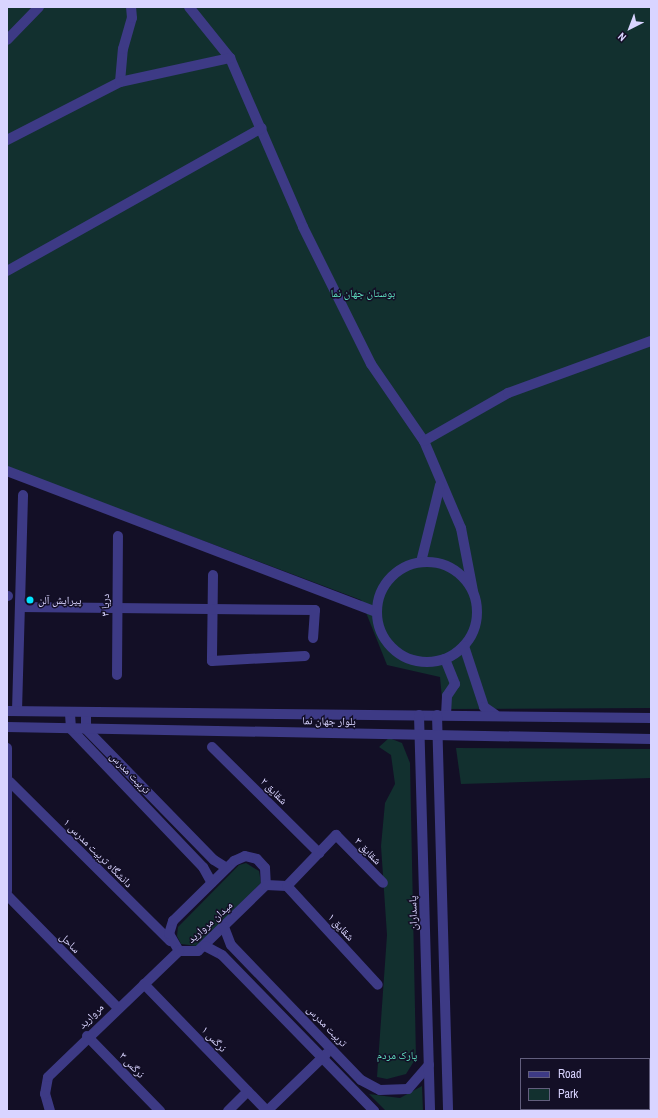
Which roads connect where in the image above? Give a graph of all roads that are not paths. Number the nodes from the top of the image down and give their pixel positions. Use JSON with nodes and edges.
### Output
{"nodes":[{"id":1,"x":40,"y":7,"type":"edge"},
{"id":2,"x":131,"y":7,"type":"edge"},
{"id":3,"x":189,"y":7,"type":"edge"},
{"id":4,"x":7,"y":40,"type":"edge"},
{"id":5,"x":230,"y":58,"type":"junction"},
{"id":6,"x":120,"y":82,"type":"junction"},
{"id":7,"x":262,"y":128,"type":"junction"},
{"id":8,"x":7,"y":140,"type":"edge"},
{"id":9,"x":7,"y":271,"type":"edge"},
{"id":10,"x":651,"y":341,"type":"edge"},
{"id":11,"x":424,"y":441,"type":"junction"},
{"id":12,"x":7,"y":471,"type":"edge"},
{"id":13,"x":440,"y":485,"type":"junction"},
{"id":14,"x":23,"y":495,"type":"dead end"},
{"id":15,"x":118,"y":536,"type":"dead end"},
{"id":16,"x":421,"y":562,"type":"junction"},
{"id":17,"x":213,"y":575,"type":"dead end"},
{"id":18,"x":473,"y":591,"type":"junction"},
{"id":19,"x":20,"y":607,"type":"junction"},
{"id":20,"x":116,"y":608,"type":"junction"},
{"id":21,"x":213,"y":609,"type":"junction"},
{"id":22,"x":377,"y":612,"type":"junction"},
{"id":23,"x":313,"y":638,"type":"dead end"},
{"id":24,"x":464,"y":646,"type":"junction"},
{"id":25,"x":305,"y":656,"type":"dead end"},
{"id":26,"x":445,"y":659,"type":"junction"},
{"id":27,"x":117,"y":675,"type":"dead end"},
{"id":28,"x":12,"y":711,"type":"edge"},
{"id":29,"x":70,"y":714,"type":"junction"},
{"id":30,"x":86,"y":714,"type":"junction"},
{"id":31,"x":419,"y":715,"type":"junction"},
{"id":32,"x":442,"y":715,"type":"junction"},
{"id":33,"x":496,"y":715,"type":"junction"},
{"id":34,"x":651,"y":718,"type":"edge"},
{"id":35,"x":7,"y":727,"type":"edge"},
{"id":36,"x":71,"y":729,"type":"junction"},
{"id":37,"x":86,"y":729,"type":"junction"},
{"id":38,"x":420,"y":734,"type":"junction"},
{"id":39,"x":438,"y":734,"type":"junction"},
{"id":40,"x":651,"y":739,"type":"edge"},
{"id":41,"x":212,"y":747,"type":"dead end"},
{"id":42,"x":7,"y":748,"type":"edge"},
{"id":43,"x":10,"y":782,"type":"junction"},
{"id":44,"x":319,"y":853,"type":"junction"},
{"id":45,"x":227,"y":868,"type":"junction"},
{"id":46,"x":212,"y":882,"type":"junction"},
{"id":47,"x":383,"y":883,"type":"dead end"},
{"id":48,"x":266,"y":885,"type":"junction"},
{"id":49,"x":287,"y":886,"type":"junction"},
{"id":50,"x":7,"y":890,"type":"edge"},
{"id":51,"x":7,"y":896,"type":"edge"},
{"id":52,"x":224,"y":928,"type":"junction"},
{"id":53,"x":170,"y":941,"type":"junction"},
{"id":54,"x":205,"y":946,"type":"junction"},
{"id":55,"x":179,"y":951,"type":"junction"},
{"id":56,"x":144,"y":984,"type":"junction"},
{"id":57,"x":427,"y":984,"type":"junction"},
{"id":58,"x":378,"y":985,"type":"dead end"},
{"id":59,"x":445,"y":985,"type":"junction"},
{"id":60,"x":117,"y":1007,"type":"junction"},
{"id":61,"x":87,"y":1036,"type":"junction"},
{"id":62,"x":331,"y":1049,"type":"junction"},
{"id":63,"x":322,"y":1058,"type":"junction"},
{"id":64,"x":429,"y":1065,"type":"junction"},
{"id":65,"x":248,"y":1091,"type":"junction"},
{"id":66,"x":50,"y":1111,"type":"edge"},
{"id":67,"x":160,"y":1111,"type":"edge"},
{"id":68,"x":228,"y":1111,"type":"edge"},
{"id":69,"x":267,"y":1111,"type":"edge"},
{"id":70,"x":374,"y":1111,"type":"edge"},
{"id":71,"x":430,"y":1111,"type":"edge"},
{"id":72,"x":448,"y":1111,"type":"edge"}],
"edges":[{"from":1,"to":4,"type":"street"},
{"from":2,"to":6,"type":"street"},
{"from":3,"to":5,"type":"street"},
{"from":5,"to":6,"type":"street"},
{"from":5,"to":7,"type":"street"},
{"from":6,"to":8,"type":"street"},
{"from":7,"to":9,"type":"street"},
{"from":7,"to":11,"type":"street"},
{"from":10,"to":11,"type":"street"},
{"from":11,"to":13,"type":"street"},
{"from":12,"to":22,"type":"street"},
{"from":13,"to":16,"type":"street"},
{"from":13,"to":18,"type":"street"},
{"from":14,"to":19,"type":"street"},
{"from":15,"to":20,"type":"street","name":"دریا ۳"},
{"from":16,"to":18,"type":"street"},
{"from":16,"to":22,"type":"street"},
{"from":17,"to":21,"type":"street"},
{"from":18,"to":24,"type":"street"},
{"from":19,"to":20,"type":"street"},
{"from":19,"to":28,"type":"street"},
{"from":20,"to":21,"type":"street"},
{"from":20,"to":27,"type":"street","name":"دریا ۳"},
{"from":21,"to":23,"type":"street"},
{"from":21,"to":25,"type":"street"},
{"from":22,"to":26,"type":"street"},
{"from":24,"to":26,"type":"street"},
{"from":24,"to":33,"type":"street"},
{"from":26,"to":32,"type":"street"},
{"from":28,"to":29,"type":"street","name":"بلوار جهان نما"},
{"from":29,"to":30,"type":"street","name":"بلوار جهان نما"},
{"from":29,"to":36,"type":"street"},
{"from":30,"to":31,"type":"street","name":"بلوار جهان نما"},
{"from":30,"to":37,"type":"street"},
{"from":31,"to":32,"type":"street","name":"بلوار جهان نما"},
{"from":31,"to":38,"type":"street","name":"پاسداران"},
{"from":32,"to":33,"type":"street","name":"بلوار جهان نما"},
{"from":32,"to":39,"type":"street"},
{"from":33,"to":34,"type":"street","name":"بلوار جهان نما"},
{"from":35,"to":36,"type":"street","name":"بلوار جهان نما"},
{"from":36,"to":37,"type":"street","name":"بلوار جهان نما"},
{"from":36,"to":46,"type":"street","name":"تربیت مدرس"},
{"from":37,"to":38,"type":"street","name":"بلوار جهان نما"},
{"from":37,"to":45,"type":"street","name":"تربیت مدرس"},
{"from":38,"to":39,"type":"street","name":"بلوار جهان نما"},
{"from":38,"to":57,"type":"street","name":"پاسداران"},
{"from":39,"to":40,"type":"street","name":"بلوار جهان نما"},
{"from":39,"to":59,"type":"street"},
{"from":41,"to":44,"type":"street","name":"شقایق ۲"},
{"from":42,"to":43,"type":"street"},
{"from":43,"to":50,"type":"street"},
{"from":43,"to":53,"type":"street","name":"۱ دانشگاه تربیت مدرس"},
{"from":44,"to":47,"type":"street","name":"شقایق ۳"},
{"from":44,"to":49,"type":"street"},
{"from":45,"to":46,"type":"street","name":"میدان مروارید"},
{"from":45,"to":48,"type":"street","name":"میدان مروارید"},
{"from":46,"to":53,"type":"street","name":"میدان مروارید"},
{"from":48,"to":49,"type":"street"},
{"from":48,"to":52,"type":"street","name":"میدان مروارید"},
{"from":49,"to":58,"type":"street","name":"شقایق ۱"},
{"from":51,"to":60,"type":"street","name":"ساحل"},
{"from":52,"to":54,"type":"street","name":"میدان مروارید"},
{"from":52,"to":62,"type":"street","name":"تربیت مدرس"},
{"from":53,"to":55,"type":"street","name":"میدان مروارید"},
{"from":54,"to":55,"type":"street","name":"میدان مروارید"},
{"from":54,"to":63,"type":"street"},
{"from":55,"to":56,"type":"street","name":"مروارید"},
{"from":56,"to":60,"type":"street","name":"مروارید"},
{"from":56,"to":65,"type":"street","name":"نرگس ۱"},
{"from":57,"to":59,"type":"street"},
{"from":57,"to":64,"type":"street","name":"پاسداران"},
{"from":59,"to":72,"type":"street"},
{"from":60,"to":61,"type":"street","name":"مروارید"},
{"from":61,"to":66,"type":"street","name":"مروارید"},
{"from":61,"to":67,"type":"street","name":"نرگس ۳"},
{"from":62,"to":63,"type":"street"},
{"from":62,"to":64,"type":"street","name":"تربیت مدرس"},
{"from":63,"to":69,"type":"street"},
{"from":63,"to":70,"type":"street"},
{"from":64,"to":71,"type":"street","name":"پاسداران"},
{"from":65,"to":68,"type":"street"},
{"from":65,"to":69,"type":"street","name":"نرگس ۱"}]}
